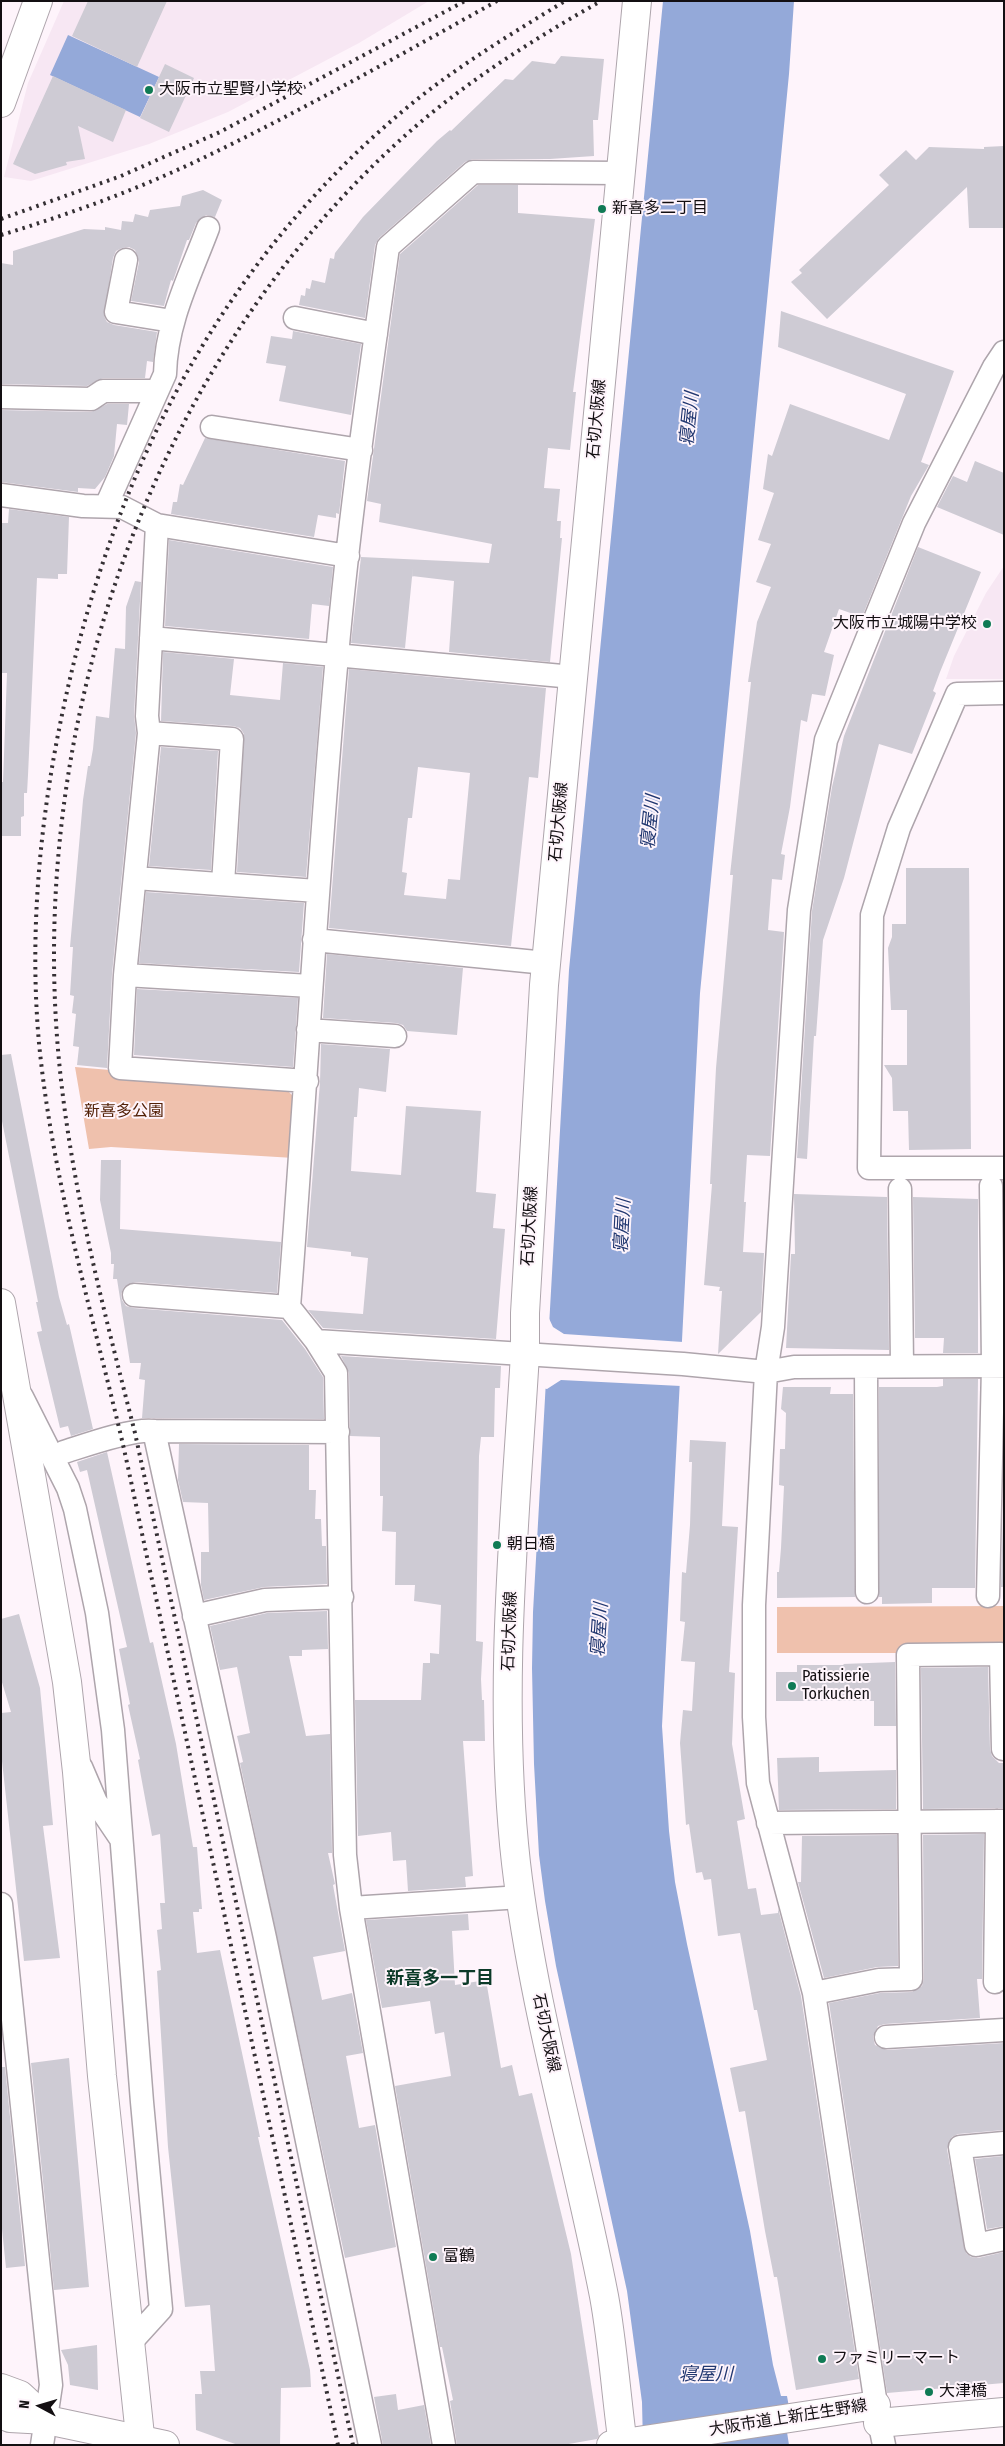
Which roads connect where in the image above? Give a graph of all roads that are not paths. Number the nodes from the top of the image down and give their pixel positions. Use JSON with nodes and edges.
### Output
{"nodes":[{"id":1,"x":38,"y":1,"type":"edge"},
{"id":2,"x":637,"y":1,"type":"edge"},
{"id":3,"x":1,"y":103,"type":"edge"},
{"id":4,"x":621,"y":174,"type":"junction"},
{"id":5,"x":208,"y":228,"type":"dead end"},
{"id":6,"x":126,"y":260,"type":"dead end"},
{"id":7,"x":295,"y":318,"type":"dead end"},
{"id":8,"x":172,"y":321,"type":"junction"},
{"id":9,"x":376,"y":334,"type":"junction"},
{"id":10,"x":1004,"y":352,"type":"edge"},
{"id":11,"x":156,"y":391,"type":"junction"},
{"id":12,"x":1,"y":397,"type":"edge"},
{"id":13,"x":212,"y":427,"type":"dead end"},
{"id":14,"x":361,"y":450,"type":"junction"},
{"id":15,"x":1,"y":495,"type":"edge"},
{"id":16,"x":106,"y":506,"type":"junction"},
{"id":17,"x":157,"y":525,"type":"junction"},
{"id":18,"x":348,"y":556,"type":"junction"},
{"id":19,"x":151,"y":638,"type":"junction"},
{"id":20,"x":337,"y":654,"type":"junction"},
{"id":21,"x":573,"y":677,"type":"junction"},
{"id":22,"x":1004,"y":693,"type":"edge"},
{"id":23,"x":149,"y":733,"type":"junction"},
{"id":24,"x":135,"y":878,"type":"junction"},
{"id":25,"x":223,"y":884,"type":"junction"},
{"id":26,"x":317,"y":891,"type":"junction"},
{"id":27,"x":314,"y":940,"type":"junction"},
{"id":28,"x":546,"y":963,"type":"junction"},
{"id":29,"x":125,"y":975,"type":"junction"},
{"id":30,"x":310,"y":986,"type":"junction"},
{"id":31,"x":308,"y":1030,"type":"junction"},
{"id":32,"x":395,"y":1036,"type":"dead end"},
{"id":33,"x":307,"y":1081,"type":"junction"},
{"id":34,"x":998,"y":1177,"type":"edge"},
{"id":35,"x":900,"y":1189,"type":"dead end"},
{"id":36,"x":134,"y":1295,"type":"dead end"},
{"id":37,"x":1,"y":1303,"type":"edge"},
{"id":38,"x":289,"y":1307,"type":"junction"},
{"id":39,"x":316,"y":1341,"type":"junction"},
{"id":40,"x":534,"y":1355,"type":"junction"},
{"id":41,"x":902,"y":1366,"type":"junction"},
{"id":42,"x":999,"y":1366,"type":"edge"},
{"id":43,"x":866,"y":1367,"type":"junction"},
{"id":44,"x":766,"y":1372,"type":"junction"},
{"id":45,"x":15,"y":1383,"type":"junction"},
{"id":46,"x":154,"y":1431,"type":"junction"},
{"id":47,"x":338,"y":1432,"type":"junction"},
{"id":48,"x":64,"y":1452,"type":"dead end"},
{"id":49,"x":867,"y":1592,"type":"dead end"},
{"id":50,"x":988,"y":1596,"type":"dead end"},
{"id":51,"x":342,"y":1597,"type":"junction"},
{"id":52,"x":194,"y":1616,"type":"junction"},
{"id":53,"x":73,"y":1740,"type":"junction"},
{"id":54,"x":1003,"y":1749,"type":"edge"},
{"id":55,"x":1001,"y":1821,"type":"edge"},
{"id":56,"x":910,"y":1822,"type":"junction"},
{"id":57,"x":768,"y":1823,"type":"junction"},
{"id":58,"x":121,"y":1839,"type":"junction"},
{"id":59,"x":521,"y":1898,"type":"junction"},
{"id":60,"x":1,"y":1904,"type":"edge"},
{"id":61,"x":351,"y":1908,"type":"junction"},
{"id":62,"x":995,"y":1982,"type":"dead end"},
{"id":63,"x":814,"y":1993,"type":"junction"},
{"id":64,"x":1004,"y":2030,"type":"edge"},
{"id":65,"x":886,"y":2037,"type":"dead end"},
{"id":66,"x":1004,"y":2143,"type":"edge"},
{"id":67,"x":1004,"y":2239,"type":"edge"},
{"id":68,"x":131,"y":2342,"type":"junction"},
{"id":69,"x":1,"y":2388,"type":"edge"},
{"id":70,"x":1004,"y":2412,"type":"edge"},
{"id":71,"x":1,"y":2414,"type":"edge"},
{"id":72,"x":879,"y":2424,"type":"edge"},
{"id":73,"x":44,"y":2432,"type":"edge"},
{"id":74,"x":150,"y":2443,"type":"edge"},
{"id":75,"x":625,"y":2443,"type":"edge"},
{"id":76,"x":370,"y":2445,"type":"edge"},
{"id":77,"x":444,"y":2445,"type":"edge"}],
"edges":[{"from":1,"to":3,"type":"main road"},
{"from":2,"to":4,"type":"main road","name":"石切大阪線"},
{"from":4,"to":9,"type":"street"},
{"from":4,"to":21,"type":"main road","name":"石切大阪線"},
{"from":5,"to":8,"type":"street"},
{"from":6,"to":8,"type":"street"},
{"from":7,"to":9,"type":"street"},
{"from":8,"to":11,"type":"street"},
{"from":9,"to":14,"type":"street"},
{"from":10,"to":44,"type":"street"},
{"from":11,"to":12,"type":"street"},
{"from":11,"to":16,"type":"street"},
{"from":13,"to":14,"type":"street"},
{"from":14,"to":18,"type":"street"},
{"from":15,"to":16,"type":"street"},
{"from":16,"to":17,"type":"street"},
{"from":17,"to":18,"type":"street"},
{"from":17,"to":19,"type":"street"},
{"from":18,"to":20,"type":"street"},
{"from":19,"to":20,"type":"street"},
{"from":19,"to":23,"type":"street"},
{"from":20,"to":21,"type":"street"},
{"from":20,"to":26,"type":"street"},
{"from":21,"to":28,"type":"main road","name":"石切大阪線"},
{"from":22,"to":34,"type":"street"},
{"from":23,"to":24,"type":"street"},
{"from":23,"to":25,"type":"street"},
{"from":24,"to":25,"type":"street"},
{"from":24,"to":29,"type":"street"},
{"from":25,"to":26,"type":"street"},
{"from":26,"to":27,"type":"street"},
{"from":27,"to":28,"type":"street"},
{"from":27,"to":30,"type":"street"},
{"from":28,"to":40,"type":"main road","name":"石切大阪線"},
{"from":29,"to":30,"type":"street"},
{"from":29,"to":33,"type":"street"},
{"from":30,"to":31,"type":"street"},
{"from":31,"to":32,"type":"street"},
{"from":31,"to":33,"type":"street"},
{"from":33,"to":38,"type":"street"},
{"from":34,"to":42,"type":"street"},
{"from":35,"to":41,"type":"street"},
{"from":36,"to":38,"type":"street"},
{"from":37,"to":45,"type":"main road"},
{"from":38,"to":39,"type":"street"},
{"from":39,"to":40,"type":"street"},
{"from":39,"to":47,"type":"street"},
{"from":40,"to":44,"type":"street"},
{"from":40,"to":59,"type":"main road","name":"石切大阪線"},
{"from":41,"to":42,"type":"street"},
{"from":41,"to":43,"type":"street"},
{"from":42,"to":50,"type":"street"},
{"from":43,"to":44,"type":"street"},
{"from":43,"to":49,"type":"street"},
{"from":44,"to":57,"type":"street"},
{"from":45,"to":53,"type":"main road"},
{"from":45,"to":58,"type":"street"},
{"from":46,"to":47,"type":"street"},
{"from":46,"to":48,"type":"street"},
{"from":46,"to":52,"type":"street"},
{"from":47,"to":51,"type":"street"},
{"from":51,"to":52,"type":"street"},
{"from":51,"to":61,"type":"street"},
{"from":52,"to":76,"type":"street"},
{"from":53,"to":58,"type":"street"},
{"from":53,"to":68,"type":"main road"},
{"from":54,"to":56,"type":"street"},
{"from":55,"to":56,"type":"street"},
{"from":55,"to":62,"type":"street"},
{"from":56,"to":57,"type":"street"},
{"from":56,"to":63,"type":"street"},
{"from":57,"to":63,"type":"street"},
{"from":58,"to":68,"type":"street"},
{"from":59,"to":61,"type":"street"},
{"from":59,"to":75,"type":"main road","name":"石切大阪線"},
{"from":60,"to":73,"type":"street"},
{"from":61,"to":77,"type":"street"},
{"from":63,"to":72,"type":"street"},
{"from":64,"to":65,"type":"street"},
{"from":66,"to":67,"type":"street"},
{"from":68,"to":74,"type":"main road"},
{"from":69,"to":73,"type":"main road"},
{"from":70,"to":72,"type":"main road","name":"大阪市道上新庄生野線"},
{"from":71,"to":73,"type":"main road"},
{"from":72,"to":75,"type":"main road","name":"大阪市道上新庄生野線"},
{"from":73,"to":74,"type":"main road"}]}
